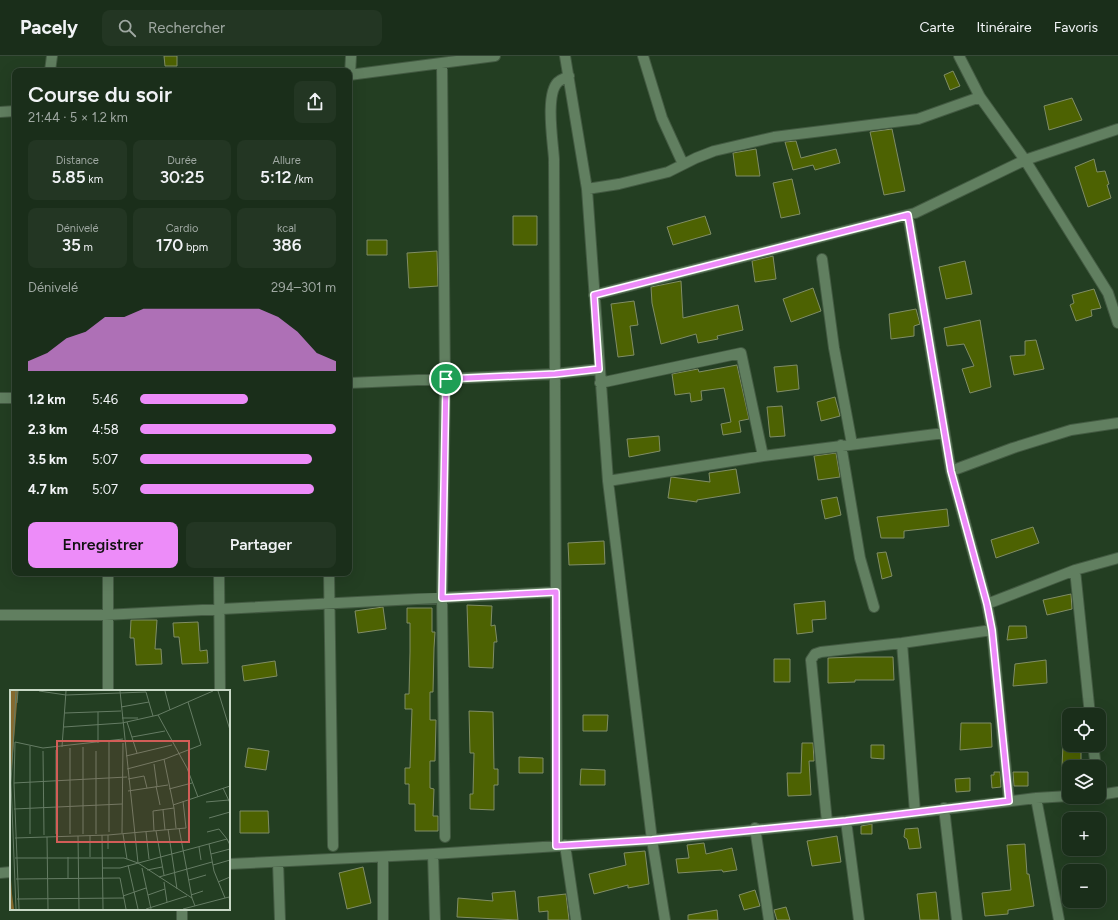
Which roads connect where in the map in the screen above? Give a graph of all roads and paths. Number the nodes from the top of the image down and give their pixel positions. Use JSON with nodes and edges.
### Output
{"nodes":[{"id":1,"x":52,"y":56,"type":"edge"},
{"id":2,"x":351,"y":56,"type":"edge"},
{"id":3,"x":494,"y":56,"type":"edge"},
{"id":4,"x":565,"y":56,"type":"edge"},
{"id":5,"x":643,"y":56,"type":"edge"},
{"id":6,"x":959,"y":56,"type":"edge"},
{"id":7,"x":442,"y":63,"type":"junction"},
{"id":8,"x":50,"y":68,"type":"edge"},
{"id":9,"x":350,"y":68,"type":"edge"},
{"id":10,"x":352,"y":75,"type":"edge"},
{"id":11,"x":569,"y":76,"type":"junction"},
{"id":12,"x":980,"y":97,"type":"junction"},
{"id":13,"x":12,"y":111,"type":"edge"},
{"id":14,"x":0,"y":112,"type":"edge"},
{"id":15,"x":1118,"y":129,"type":"edge"},
{"id":16,"x":1025,"y":160,"type":"junction"},
{"id":17,"x":683,"y":164,"type":"junction"},
{"id":18,"x":587,"y":190,"type":"junction"},
{"id":19,"x":908,"y":215,"type":"junction"},
{"id":20,"x":822,"y":259,"type":"dead end"},
{"id":21,"x":594,"y":295,"type":"junction"},
{"id":22,"x":1118,"y":323,"type":"edge"},
{"id":23,"x":599,"y":369,"type":"junction"},
{"id":24,"x":555,"y":374,"type":"junction"},
{"id":25,"x":446,"y":379,"type":"junction"},
{"id":26,"x":352,"y":383,"type":"edge"},
{"id":27,"x":600,"y":383,"type":"junction"},
{"id":28,"x":0,"y":398,"type":"edge"},
{"id":29,"x":12,"y":398,"type":"edge"},
{"id":30,"x":1118,"y":423,"type":"edge"},
{"id":31,"x":944,"y":433,"type":"junction"},
{"id":32,"x":847,"y":445,"type":"junction"},
{"id":33,"x":763,"y":456,"type":"junction"},
{"id":34,"x":951,"y":471,"type":"junction"},
{"id":35,"x":608,"y":481,"type":"junction"},
{"id":36,"x":1118,"y":558,"type":"edge"},
{"id":37,"x":1075,"y":570,"type":"junction"},
{"id":38,"x":108,"y":576,"type":"edge"},
{"id":39,"x":218,"y":576,"type":"edge"},
{"id":40,"x":329,"y":576,"type":"edge"},
{"id":41,"x":556,"y":592,"type":"junction"},
{"id":42,"x":442,"y":598,"type":"junction"},
{"id":43,"x":328,"y":604,"type":"junction"},
{"id":44,"x":987,"y":604,"type":"junction"},
{"id":45,"x":874,"y":607,"type":"dead end"},
{"id":46,"x":218,"y":610,"type":"junction"},
{"id":47,"x":0,"y":615,"type":"edge"},
{"id":48,"x":108,"y":615,"type":"junction"},
{"id":49,"x":992,"y":630,"type":"junction"},
{"id":50,"x":902,"y":643,"type":"junction"},
{"id":51,"x":108,"y":690,"type":"edge"},
{"id":52,"x":220,"y":690,"type":"edge"},
{"id":53,"x":1089,"y":708,"type":"edge"},
{"id":54,"x":1118,"y":792,"type":"edge"},
{"id":55,"x":1106,"y":794,"type":"edge"},
{"id":56,"x":1062,"y":796,"type":"edge"},
{"id":57,"x":1036,"y":798,"type":"junction"},
{"id":58,"x":1009,"y":801,"type":"junction"},
{"id":59,"x":944,"y":808,"type":"junction"},
{"id":60,"x":915,"y":812,"type":"junction"},
{"id":61,"x":846,"y":821,"type":"junction"},
{"id":62,"x":827,"y":822,"type":"junction"},
{"id":63,"x":755,"y":828,"type":"junction"},
{"id":64,"x":446,"y":837,"type":"dead end"},
{"id":65,"x":652,"y":840,"type":"junction"},
{"id":66,"x":333,"y":846,"type":"dead end"},
{"id":67,"x":561,"y":846,"type":"junction"},
{"id":68,"x":433,"y":854,"type":"junction"},
{"id":69,"x":383,"y":857,"type":"junction"},
{"id":70,"x":278,"y":862,"type":"junction"},
{"id":71,"x":230,"y":864,"type":"edge"},
{"id":72,"x":10,"y":872,"type":"edge"},
{"id":73,"x":0,"y":873,"type":"edge"},
{"id":74,"x":280,"y":920,"type":"edge"},
{"id":75,"x":383,"y":920,"type":"edge"},
{"id":76,"x":435,"y":920,"type":"edge"},
{"id":77,"x":576,"y":920,"type":"edge"},
{"id":78,"x":665,"y":920,"type":"edge"},
{"id":79,"x":770,"y":920,"type":"edge"},
{"id":80,"x":859,"y":920,"type":"edge"},
{"id":81,"x":957,"y":920,"type":"edge"},
{"id":82,"x":1059,"y":920,"type":"edge"}],
"edges":[{"from":1,"to":8,"type":"street"},
{"from":2,"to":9,"type":"street"},
{"from":3,"to":7,"type":"street"},
{"from":4,"to":11,"type":"street"},
{"from":5,"to":17,"type":"street"},
{"from":6,"to":12,"type":"street"},
{"from":7,"to":10,"type":"street"},
{"from":7,"to":25,"type":"street"},
{"from":11,"to":18,"type":"street"},
{"from":11,"to":24,"type":"street"},
{"from":12,"to":16,"type":"street"},
{"from":12,"to":17,"type":"street"},
{"from":13,"to":14,"type":"street"},
{"from":15,"to":16,"type":"street"},
{"from":16,"to":19,"type":"street"},
{"from":16,"to":22,"type":"street"},
{"from":17,"to":18,"type":"street"},
{"from":18,"to":21,"type":"street"},
{"from":19,"to":21,"type":"street"},
{"from":19,"to":31,"type":"street"},
{"from":20,"to":32,"type":"street"},
{"from":21,"to":23,"type":"street"},
{"from":23,"to":24,"type":"street"},
{"from":23,"to":27,"type":"street"},
{"from":24,"to":25,"type":"street"},
{"from":24,"to":41,"type":"street"},
{"from":25,"to":26,"type":"street"},
{"from":25,"to":42,"type":"street"},
{"from":27,"to":33,"type":"street"},
{"from":27,"to":35,"type":"street"},
{"from":28,"to":29,"type":"street"},
{"from":30,"to":34,"type":"street"},
{"from":31,"to":32,"type":"street"},
{"from":31,"to":34,"type":"street"},
{"from":32,"to":33,"type":"street"},
{"from":32,"to":45,"type":"street"},
{"from":33,"to":35,"type":"street"},
{"from":34,"to":44,"type":"street"},
{"from":35,"to":65,"type":"street"},
{"from":36,"to":37,"type":"street"},
{"from":37,"to":44,"type":"street"},
{"from":37,"to":53,"type":"street"},
{"from":38,"to":48,"type":"street"},
{"from":39,"to":46,"type":"street"},
{"from":40,"to":43,"type":"street"},
{"from":41,"to":42,"type":"street"},
{"from":41,"to":67,"type":"street"},
{"from":42,"to":43,"type":"street"},
{"from":42,"to":64,"type":"street"},
{"from":43,"to":46,"type":"street"},
{"from":43,"to":66,"type":"street"},
{"from":44,"to":49,"type":"street"},
{"from":46,"to":48,"type":"street"},
{"from":46,"to":52,"type":"street"},
{"from":47,"to":48,"type":"street"},
{"from":48,"to":51,"type":"street"},
{"from":49,"to":50,"type":"street"},
{"from":49,"to":58,"type":"street"},
{"from":50,"to":60,"type":"street"},
{"from":50,"to":62,"type":"street"},
{"from":54,"to":55,"type":"street"},
{"from":56,"to":57,"type":"street"},
{"from":57,"to":58,"type":"street"},
{"from":57,"to":82,"type":"street"},
{"from":58,"to":59,"type":"street"},
{"from":59,"to":60,"type":"street"},
{"from":59,"to":81,"type":"street"},
{"from":60,"to":61,"type":"street"},
{"from":61,"to":62,"type":"street"},
{"from":61,"to":80,"type":"street"},
{"from":62,"to":63,"type":"street"},
{"from":63,"to":65,"type":"street"},
{"from":63,"to":79,"type":"street"},
{"from":65,"to":67,"type":"street"},
{"from":65,"to":78,"type":"street"},
{"from":67,"to":68,"type":"street"},
{"from":67,"to":77,"type":"street"},
{"from":68,"to":69,"type":"street"},
{"from":68,"to":76,"type":"street"},
{"from":69,"to":70,"type":"street"},
{"from":69,"to":75,"type":"street"},
{"from":70,"to":71,"type":"street"},
{"from":70,"to":74,"type":"street"},
{"from":72,"to":73,"type":"street"}]}
